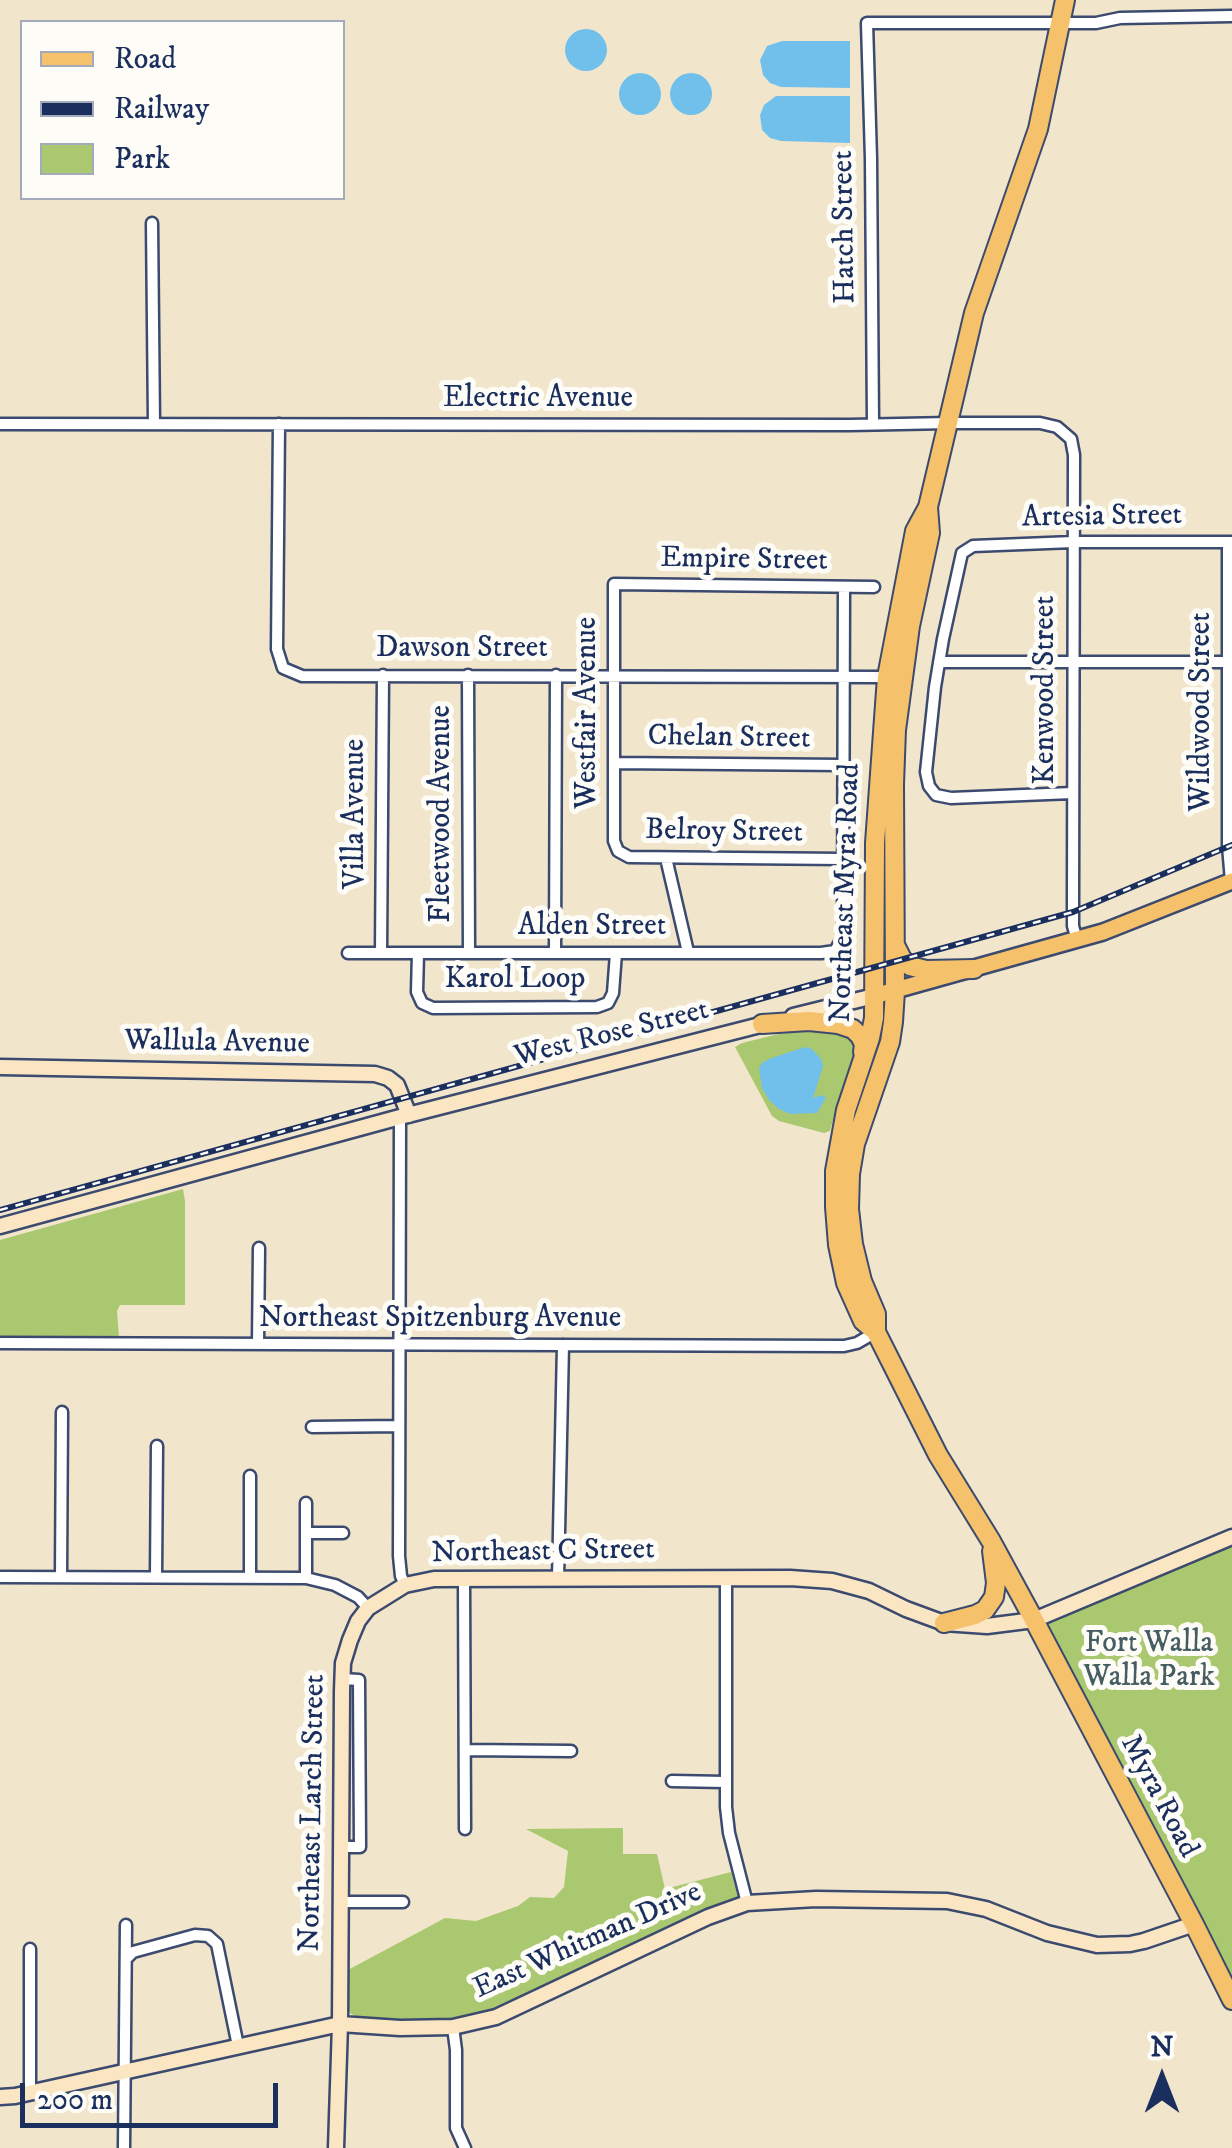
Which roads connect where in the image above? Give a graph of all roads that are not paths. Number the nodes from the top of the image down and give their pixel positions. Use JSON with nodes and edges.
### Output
{"nodes":[{"id":1,"x":1066,"y":0,"type":"edge"},
{"id":2,"x":1232,"y":16,"type":"edge"},
{"id":3,"x":1060,"y":23,"type":"junction"},
{"id":4,"x":152,"y":223,"type":"dead end"},
{"id":5,"x":949,"y":422,"type":"junction"},
{"id":6,"x":873,"y":423,"type":"junction"},
{"id":7,"x":0,"y":424,"type":"edge"},
{"id":8,"x":154,"y":424,"type":"junction"},
{"id":9,"x":279,"y":424,"type":"junction"},
{"id":10,"x":1071,"y":440,"type":"joint"},
{"id":11,"x":928,"y":507,"type":"junction"},
{"id":12,"x":1072,"y":542,"type":"junction"},
{"id":13,"x":1230,"y":542,"type":"edge"},
{"id":14,"x":614,"y":584,"type":"joint"},
{"id":15,"x":844,"y":587,"type":"junction"},
{"id":16,"x":874,"y":587,"type":"dead end"},
{"id":17,"x":939,"y":662,"type":"junction"},
{"id":18,"x":1072,"y":662,"type":"junction"},
{"id":19,"x":1230,"y":662,"type":"edge"},
{"id":20,"x":382,"y":675,"type":"junction"},
{"id":21,"x":468,"y":675,"type":"junction"},
{"id":22,"x":556,"y":675,"type":"junction"},
{"id":23,"x":614,"y":676,"type":"junction"},
{"id":24,"x":843,"y":677,"type":"junction"},
{"id":25,"x":887,"y":677,"type":"junction"},
{"id":26,"x":614,"y":763,"type":"junction"},
{"id":27,"x":843,"y":765,"type":"junction"},
{"id":28,"x":1072,"y":794,"type":"junction"},
{"id":29,"x":614,"y":841,"type":"joint"},
{"id":30,"x":666,"y":858,"type":"junction"},
{"id":31,"x":843,"y":859,"type":"junction"},
{"id":32,"x":1232,"y":881,"type":"edge"},
{"id":33,"x":1077,"y":940,"type":"junction"},
{"id":34,"x":895,"y":944,"type":"junction"},
{"id":35,"x":556,"y":952,"type":"junction"},
{"id":36,"x":688,"y":952,"type":"junction"},
{"id":37,"x":348,"y":953,"type":"dead end"},
{"id":38,"x":381,"y":953,"type":"junction"},
{"id":39,"x":418,"y":953,"type":"junction"},
{"id":40,"x":469,"y":953,"type":"junction"},
{"id":41,"x":616,"y":953,"type":"junction"},
{"id":42,"x":974,"y":970,"type":"junction"},
{"id":43,"x":895,"y":991,"type":"junction"},
{"id":44,"x":874,"y":996,"type":"junction"},
{"id":45,"x":762,"y":1024,"type":"junction"},
{"id":46,"x":0,"y":1068,"type":"edge"},
{"id":47,"x":861,"y":1069,"type":"junction"},
{"id":48,"x":404,"y":1116,"type":"junction"},
{"id":49,"x":0,"y":1226,"type":"edge"},
{"id":50,"x":259,"y":1248,"type":"dead end"},
{"id":51,"x":876,"y":1332,"type":"junction"},
{"id":52,"x":0,"y":1343,"type":"edge"},
{"id":53,"x":258,"y":1344,"type":"junction"},
{"id":54,"x":563,"y":1345,"type":"junction"},
{"id":55,"x":398,"y":1346,"type":"junction"},
{"id":56,"x":62,"y":1412,"type":"dead end"},
{"id":57,"x":312,"y":1426,"type":"dead end"},
{"id":58,"x":398,"y":1426,"type":"junction"},
{"id":59,"x":157,"y":1446,"type":"dead end"},
{"id":60,"x":250,"y":1476,"type":"dead end"},
{"id":61,"x":306,"y":1503,"type":"dead end"},
{"id":62,"x":306,"y":1533,"type":"junction"},
{"id":63,"x":342,"y":1533,"type":"dead end"},
{"id":64,"x":1232,"y":1538,"type":"edge"},
{"id":65,"x":991,"y":1541,"type":"junction"},
{"id":66,"x":0,"y":1577,"type":"edge"},
{"id":67,"x":60,"y":1577,"type":"junction"},
{"id":68,"x":156,"y":1577,"type":"junction"},
{"id":69,"x":250,"y":1578,"type":"junction"},
{"id":70,"x":306,"y":1578,"type":"junction"},
{"id":71,"x":464,"y":1579,"type":"junction"},
{"id":72,"x":558,"y":1579,"type":"junction"},
{"id":73,"x":726,"y":1579,"type":"junction"},
{"id":74,"x":405,"y":1584,"type":"junction"},
{"id":75,"x":368,"y":1608,"type":"junction"},
{"id":76,"x":1034,"y":1620,"type":"junction"},
{"id":77,"x":944,"y":1622,"type":"junction"},
{"id":78,"x":465,"y":1750,"type":"junction"},
{"id":79,"x":570,"y":1751,"type":"dead end"},
{"id":80,"x":672,"y":1782,"type":"dead end"},
{"id":81,"x":725,"y":1782,"type":"junction"},
{"id":82,"x":465,"y":1828,"type":"dead end"},
{"id":83,"x":340,"y":1902,"type":"junction"},
{"id":84,"x":403,"y":1902,"type":"dead end"},
{"id":85,"x":747,"y":1903,"type":"junction"},
{"id":86,"x":1194,"y":1924,"type":"junction"},
{"id":87,"x":126,"y":1925,"type":"dead end"},
{"id":88,"x":30,"y":1949,"type":"dead end"},
{"id":89,"x":126,"y":1959,"type":"junction"},
{"id":90,"x":1232,"y":2000,"type":"edge"},
{"id":91,"x":340,"y":2024,"type":"junction"},
{"id":92,"x":454,"y":2027,"type":"junction"},
{"id":93,"x":238,"y":2046,"type":"junction"},
{"id":94,"x":125,"y":2071,"type":"junction"},
{"id":95,"x":30,"y":2092,"type":"junction"},
{"id":96,"x":0,"y":2097,"type":"edge"},
{"id":97,"x":124,"y":2148,"type":"edge"},
{"id":98,"x":336,"y":2148,"type":"edge"},
{"id":99,"x":465,"y":2148,"type":"edge"}],
"edges":[{"from":1,"to":3,"type":"highway","name":"Northeast Myra Road"},
{"from":2,"to":3,"type":"street"},
{"from":3,"to":5,"type":"highway","name":"Northeast Myra Road"},
{"from":3,"to":6,"type":"street","name":"Hatch Street"},
{"from":4,"to":8,"type":"street"},
{"from":5,"to":6,"type":"street","name":"Electric Avenue"},
{"from":5,"to":10,"type":"street","name":"Electric Avenue"},
{"from":5,"to":11,"type":"highway","name":"Northeast Myra Road"},
{"from":6,"to":9,"type":"street","name":"Electric Avenue"},
{"from":7,"to":8,"type":"street","name":"Electric Avenue"},
{"from":8,"to":9,"type":"street","name":"Electric Avenue"},
{"from":9,"to":20,"type":"street","name":"Dawson Street"},
{"from":10,"to":12,"type":"street","name":"Kenwood Street"},
{"from":11,"to":25,"type":"highway","name":"Northeast Myra Road"},
{"from":11,"to":34,"type":"highway","name":"Northeast Myra Road"},
{"from":12,"to":13,"type":"street","name":"Artesia Street"},
{"from":12,"to":17,"type":"street","name":"Artesia Street"},
{"from":12,"to":18,"type":"street","name":"Kenwood Street"},
{"from":13,"to":19,"type":"street","name":"Wildwood Street"},
{"from":14,"to":15,"type":"street","name":"Empire Street"},
{"from":14,"to":23,"type":"street","name":"Westfair Avenue"},
{"from":15,"to":16,"type":"street","name":"Empire Street"},
{"from":15,"to":24,"type":"street"},
{"from":17,"to":18,"type":"street"},
{"from":17,"to":28,"type":"street"},
{"from":18,"to":19,"type":"street"},
{"from":18,"to":28,"type":"street","name":"Kenwood Street"},
{"from":19,"to":32,"type":"street","name":"Wildwood Street"},
{"from":20,"to":21,"type":"street","name":"Dawson Street"},
{"from":20,"to":38,"type":"street","name":"Villa Avenue"},
{"from":21,"to":22,"type":"street","name":"Dawson Street"},
{"from":21,"to":40,"type":"street","name":"Fleetwood Avenue"},
{"from":22,"to":23,"type":"street","name":"Dawson Street"},
{"from":22,"to":35,"type":"street"},
{"from":23,"to":24,"type":"street","name":"Dawson Street"},
{"from":23,"to":26,"type":"street","name":"Westfair Avenue"},
{"from":24,"to":25,"type":"street","name":"Dawson Street"},
{"from":24,"to":27,"type":"street"},
{"from":25,"to":44,"type":"highway","name":"Northeast Myra Road"},
{"from":26,"to":27,"type":"street","name":"Chelan Street"},
{"from":26,"to":29,"type":"street","name":"Westfair Avenue"},
{"from":27,"to":31,"type":"street"},
{"from":28,"to":33,"type":"street","name":"Kenwood Street"},
{"from":29,"to":30,"type":"street","name":"Belroy Street"},
{"from":30,"to":31,"type":"street","name":"Belroy Street"},
{"from":30,"to":36,"type":"street"},
{"from":31,"to":36,"type":"street","name":"Alden Street"},
{"from":32,"to":33,"type":"main road","name":"West Rose Street"},
{"from":33,"to":42,"type":"main road","name":"West Rose Street"},
{"from":34,"to":42,"type":"highway"},
{"from":34,"to":43,"type":"highway","name":"Northeast Myra Road"},
{"from":35,"to":40,"type":"street","name":"Alden Street"},
{"from":35,"to":41,"type":"street","name":"Alden Street"},
{"from":36,"to":41,"type":"street","name":"Alden Street"},
{"from":37,"to":38,"type":"street","name":"Alden Street"},
{"from":38,"to":39,"type":"street","name":"Alden Street"},
{"from":39,"to":40,"type":"street","name":"Alden Street"},
{"from":39,"to":41,"type":"street","name":"Karol Loop"},
{"from":42,"to":43,"type":"main road","name":"West Rose Street"},
{"from":43,"to":44,"type":"main road","name":"West Rose Street"},
{"from":43,"to":51,"type":"highway","name":"Northeast Myra Road"},
{"from":44,"to":45,"type":"main road","name":"West Rose Street"},
{"from":44,"to":47,"type":"highway","name":"Northeast Myra Road"},
{"from":45,"to":47,"type":"highway"},
{"from":45,"to":48,"type":"main road","name":"West Rose Street"},
{"from":46,"to":48,"type":"main road","name":"Wallula Avenue"},
{"from":47,"to":51,"type":"highway","name":"Northeast Myra Road"},
{"from":48,"to":49,"type":"main road","name":"West Rose Street"},
{"from":48,"to":55,"type":"street"},
{"from":50,"to":53,"type":"street"},
{"from":51,"to":54,"type":"street","name":"Northeast Spitzenburg Avenue"},
{"from":51,"to":65,"type":"highway","name":"Northeast Myra Road"},
{"from":52,"to":53,"type":"street","name":"Northeast Spitzenburg Avenue"},
{"from":53,"to":55,"type":"street","name":"Northeast Spitzenburg Avenue"},
{"from":54,"to":55,"type":"street","name":"Northeast Spitzenburg Avenue"},
{"from":54,"to":72,"type":"street"},
{"from":55,"to":58,"type":"street"},
{"from":56,"to":67,"type":"street"},
{"from":57,"to":58,"type":"street"},
{"from":58,"to":74,"type":"street"},
{"from":59,"to":68,"type":"street"},
{"from":60,"to":69,"type":"street"},
{"from":61,"to":62,"type":"street"},
{"from":62,"to":63,"type":"street"},
{"from":62,"to":70,"type":"street"},
{"from":64,"to":76,"type":"main road","name":"Northeast C Street"},
{"from":65,"to":76,"type":"highway","name":"Northeast Myra Road"},
{"from":65,"to":77,"type":"highway"},
{"from":66,"to":67,"type":"street"},
{"from":67,"to":68,"type":"street"},
{"from":68,"to":69,"type":"street"},
{"from":69,"to":70,"type":"street"},
{"from":70,"to":75,"type":"street"},
{"from":71,"to":72,"type":"main road","name":"Northeast C Street"},
{"from":71,"to":74,"type":"main road","name":"Northeast C Street"},
{"from":71,"to":78,"type":"street"},
{"from":72,"to":73,"type":"main road","name":"Northeast C Street"},
{"from":73,"to":77,"type":"main road","name":"Northeast C Street"},
{"from":73,"to":81,"type":"street"},
{"from":74,"to":75,"type":"main road","name":"Northeast C Street"},
{"from":75,"to":83,"type":"main road","name":"Northeast Larch Street"},
{"from":76,"to":77,"type":"main road","name":"Northeast C Street"},
{"from":76,"to":86,"type":"highway","name":"Myra Road"},
{"from":78,"to":79,"type":"street"},
{"from":78,"to":82,"type":"street"},
{"from":80,"to":81,"type":"street"},
{"from":81,"to":85,"type":"street"},
{"from":83,"to":84,"type":"street"},
{"from":83,"to":91,"type":"main road","name":"Northeast Larch Street"},
{"from":85,"to":86,"type":"main road","name":"East Whitman Drive"},
{"from":85,"to":92,"type":"main road","name":"East Whitman Drive"},
{"from":86,"to":90,"type":"highway","name":"Myra Road"},
{"from":87,"to":89,"type":"street"},
{"from":88,"to":95,"type":"street"},
{"from":89,"to":93,"type":"street"},
{"from":89,"to":94,"type":"street"},
{"from":91,"to":92,"type":"main road","name":"East Whitman Drive"},
{"from":91,"to":93,"type":"main road","name":"East Whitman Drive"},
{"from":91,"to":98,"type":"main road","name":"Northeast Larch Street"},
{"from":92,"to":99,"type":"street"},
{"from":93,"to":94,"type":"main road","name":"East Whitman Drive"},
{"from":94,"to":95,"type":"main road","name":"East Whitman Drive"},
{"from":94,"to":97,"type":"street"},
{"from":95,"to":96,"type":"main road","name":"East Whitman Drive"}]}
